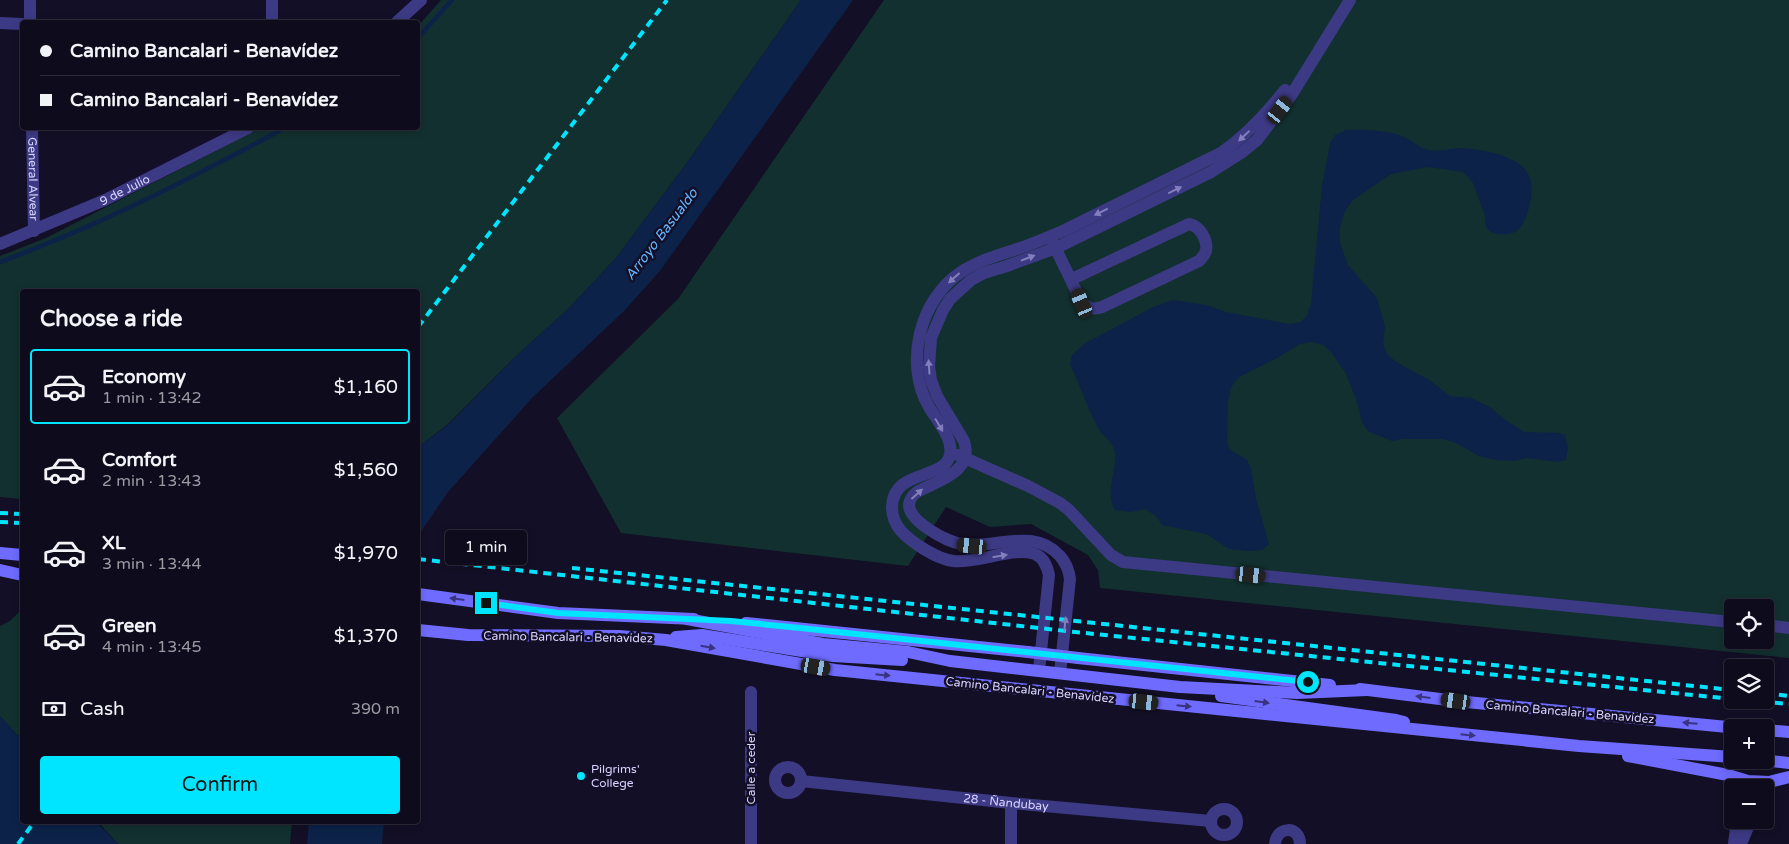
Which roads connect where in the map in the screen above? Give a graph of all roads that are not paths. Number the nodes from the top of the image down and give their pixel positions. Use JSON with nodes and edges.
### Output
{"nodes":[{"id":1,"x":30,"y":0,"type":"edge"},
{"id":2,"x":272,"y":0,"type":"edge"},
{"id":3,"x":421,"y":0,"type":"edge"},
{"id":4,"x":1350,"y":0,"type":"edge"},
{"id":5,"x":30,"y":20,"type":"edge"},
{"id":6,"x":272,"y":20,"type":"edge"},
{"id":7,"x":399,"y":20,"type":"edge"},
{"id":8,"x":0,"y":23,"type":"edge"},
{"id":9,"x":20,"y":24,"type":"edge"},
{"id":10,"x":32,"y":130,"type":"edge"},
{"id":11,"x":244,"y":130,"type":"edge"},
{"id":12,"x":34,"y":231,"type":"junction"},
{"id":13,"x":1053,"y":242,"type":"junction"},
{"id":14,"x":0,"y":244,"type":"edge"},
{"id":15,"x":1072,"y":279,"type":"junction"},
{"id":16,"x":950,"y":453,"type":"junction"},
{"id":17,"x":966,"y":458,"type":"junction"},
{"id":18,"x":941,"y":537,"type":"junction"},
{"id":19,"x":0,"y":553,"type":"edge"},
{"id":20,"x":931,"y":553,"type":"junction"},
{"id":21,"x":20,"y":556,"type":"edge"},
{"id":22,"x":0,"y":570,"type":"edge"},
{"id":23,"x":20,"y":575,"type":"edge"},
{"id":24,"x":420,"y":594,"type":"edge"},
{"id":25,"x":687,"y":619,"type":"junction"},
{"id":26,"x":1724,"y":621,"type":"edge"},
{"id":27,"x":1774,"y":627,"type":"edge"},
{"id":28,"x":1789,"y":628,"type":"edge"},
{"id":29,"x":420,"y":630,"type":"edge"},
{"id":30,"x":666,"y":640,"type":"junction"},
{"id":31,"x":950,"y":660,"type":"junction"},
{"id":32,"x":1039,"y":670,"type":"junction"},
{"id":33,"x":1060,"y":673,"type":"junction"},
{"id":34,"x":1180,"y":687,"type":"junction"},
{"id":35,"x":1367,"y":690,"type":"junction"},
{"id":36,"x":751,"y":692,"type":"dead end"},
{"id":37,"x":1724,"y":727,"type":"edge"},
{"id":38,"x":1774,"y":731,"type":"edge"},
{"id":39,"x":1434,"y":732,"type":"junction"},
{"id":40,"x":1789,"y":732,"type":"edge"},
{"id":41,"x":1579,"y":746,"type":"junction"},
{"id":42,"x":1724,"y":756,"type":"edge"},
{"id":43,"x":1774,"y":761,"type":"edge"},
{"id":44,"x":1789,"y":763,"type":"edge"},
{"id":45,"x":1728,"y":775,"type":"junction"},
{"id":46,"x":1789,"y":777,"type":"edge"},
{"id":47,"x":1730,"y":779,"type":"edge"},
{"id":48,"x":1741,"y":779,"type":"edge"},
{"id":49,"x":801,"y":781,"type":"dead end"},
{"id":50,"x":1774,"y":782,"type":"edge"},
{"id":51,"x":1011,"y":803,"type":"junction"},
{"id":52,"x":1211,"y":821,"type":"dead end"},
{"id":53,"x":1736,"y":829,"type":"edge"},
{"id":54,"x":1747,"y":829,"type":"edge"},
{"id":55,"x":751,"y":844,"type":"edge"},
{"id":56,"x":1011,"y":844,"type":"edge"},
{"id":57,"x":1275,"y":844,"type":"edge"},
{"id":58,"x":1300,"y":844,"type":"edge"},
{"id":59,"x":1310,"y":844,"type":"edge"},
{"id":60,"x":1734,"y":844,"type":"edge"},
{"id":61,"x":1740,"y":844,"type":"edge"}],
"edges":[{"from":1,"to":5,"type":"street"},
{"from":2,"to":6,"type":"street"},
{"from":3,"to":7,"type":"street"},
{"from":4,"to":13,"type":"street"},
{"from":8,"to":9,"type":"street"},
{"from":10,"to":12,"type":"street","name":"General Alvear"},
{"from":11,"to":12,"type":"street","name":"9 de Julio"},
{"from":12,"to":14,"type":"street","name":"9 de Julio"},
{"from":13,"to":15,"type":"street"},
{"from":13,"to":16,"type":"street","one_way":true},
{"from":17,"to":13,"type":"street","one_way":true},
{"from":15,"to":15,"type":"street"},
{"from":16,"to":17,"type":"street"},
{"from":16,"to":20,"type":"street"},
{"from":18,"to":17,"type":"street","one_way":true},
{"from":17,"to":26,"type":"street"},
{"from":18,"to":20,"type":"street"},
{"from":33,"to":18,"type":"street","one_way":true},
{"from":19,"to":21,"type":"main road"},
{"from":20,"to":32,"type":"street","one_way":true},
{"from":22,"to":23,"type":"main road"},
{"from":25,"to":24,"type":"main road","name":"Camino Bancalari - Benavídez","one_way":true},
{"from":25,"to":31,"type":"main road"},
{"from":25,"to":35,"type":"main road","name":"Camino Bancalari - Benavídez","bridge":true},
{"from":27,"to":28,"type":"street"},
{"from":29,"to":30,"type":"main road","name":"Camino Bancalari - Benavídez"},
{"from":30,"to":31,"type":"main road"},
{"from":30,"to":39,"type":"main road","name":"Camino Bancalari - Benavídez","one_way":true},
{"from":31,"to":32,"type":"main road"},
{"from":32,"to":33,"type":"main road"},
{"from":33,"to":34,"type":"main road"},
{"from":34,"to":35,"type":"main road"},
{"from":34,"to":39,"type":"main road","one_way":true},
{"from":37,"to":35,"type":"main road","name":"Camino Bancalari - Benavídez","one_way":true},
{"from":36,"to":55,"type":"street","name":"Calle a ceder"},
{"from":38,"to":40,"type":"main road"},
{"from":39,"to":41,"type":"main road","name":"Camino Bancalari - Benavídez","one_way":true},
{"from":41,"to":42,"type":"main road","name":"Camino Bancalari - Benavídez"},
{"from":41,"to":45,"type":"main road"},
{"from":43,"to":44,"type":"main road"},
{"from":45,"to":47,"type":"street"},
{"from":45,"to":48,"type":"main road"},
{"from":46,"to":50,"type":"main road"},
{"from":49,"to":51,"type":"street","name":"28 - Ñandubay"},
{"from":51,"to":52,"type":"street","name":"28 - Ñandubay"},
{"from":51,"to":56,"type":"street"},
{"from":53,"to":60,"type":"street"},
{"from":54,"to":61,"type":"street"},
{"from":57,"to":58,"type":"street"},
{"from":58,"to":59,"type":"street"}]}
